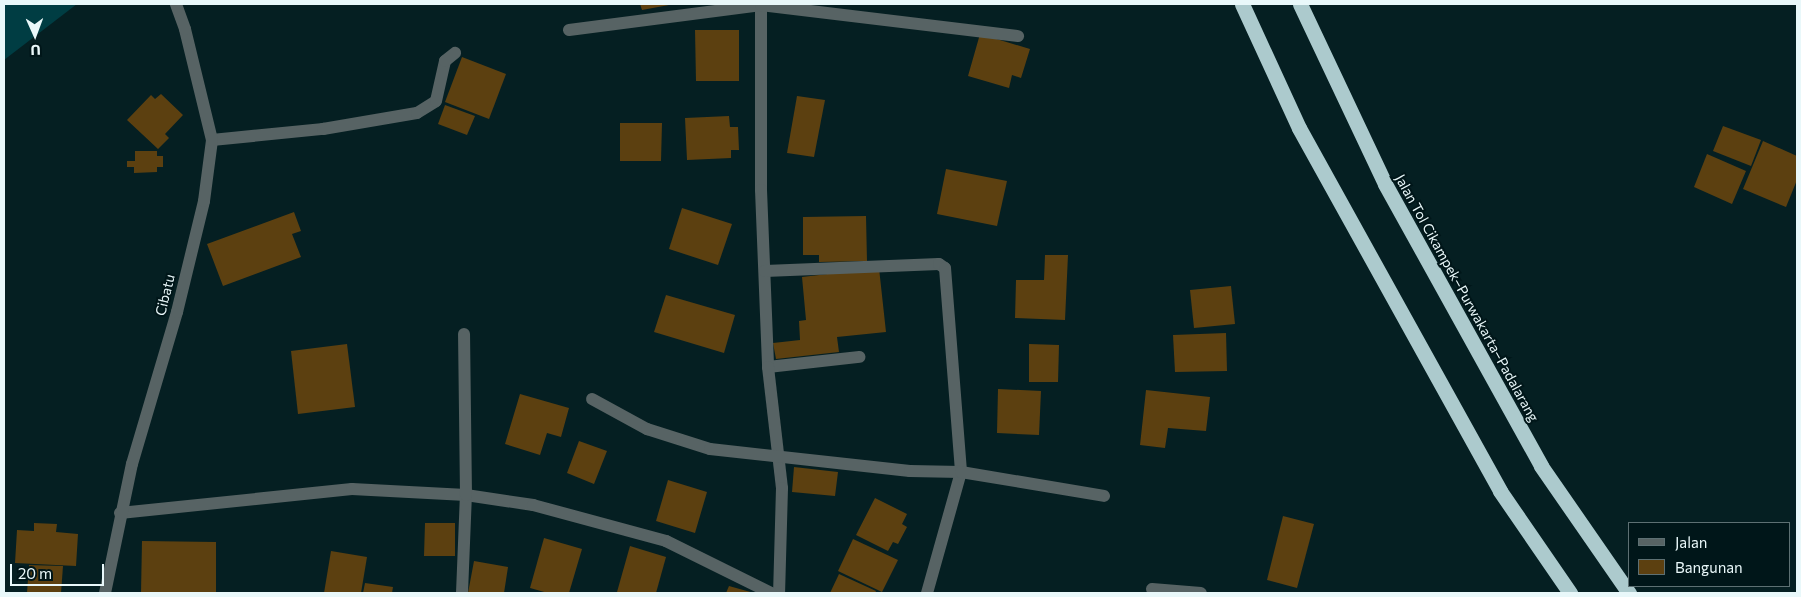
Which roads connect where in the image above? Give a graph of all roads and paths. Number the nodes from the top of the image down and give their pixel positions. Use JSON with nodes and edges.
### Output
{"nodes":[{"id":1,"x":176,"y":4,"type":"edge"},
{"id":2,"x":1242,"y":4,"type":"edge"},
{"id":3,"x":1300,"y":4,"type":"edge"},
{"id":4,"x":761,"y":5,"type":"edge"},
{"id":5,"x":569,"y":30,"type":"dead end"},
{"id":6,"x":1018,"y":36,"type":"dead end"},
{"id":7,"x":455,"y":53,"type":"dead end"},
{"id":8,"x":212,"y":140,"type":"junction"},
{"id":9,"x":765,"y":271,"type":"junction"},
{"id":10,"x":464,"y":334,"type":"dead end"},
{"id":11,"x":859,"y":357,"type":"dead end"},
{"id":12,"x":768,"y":367,"type":"junction"},
{"id":13,"x":592,"y":399,"type":"dead end"},
{"id":14,"x":777,"y":456,"type":"junction"},
{"id":15,"x":961,"y":472,"type":"junction"},
{"id":16,"x":466,"y":495,"type":"junction"},
{"id":17,"x":1104,"y":496,"type":"dead end"},
{"id":18,"x":120,"y":513,"type":"junction"},
{"id":19,"x":1152,"y":589,"type":"dead end"},
{"id":20,"x":105,"y":593,"type":"edge"},
{"id":21,"x":462,"y":593,"type":"edge"},
{"id":22,"x":771,"y":593,"type":"edge"},
{"id":23,"x":779,"y":593,"type":"edge"},
{"id":24,"x":927,"y":593,"type":"edge"},
{"id":25,"x":1201,"y":593,"type":"edge"},
{"id":26,"x":1570,"y":593,"type":"edge"},
{"id":27,"x":1630,"y":593,"type":"edge"}],
"edges":[{"from":1,"to":8,"type":"street","name":"Cibatu"},
{"from":2,"to":26,"type":"highway"},
{"from":3,"to":27,"type":"highway","name":"Jalan Tol Cikampek–Purwakarta–Padalarang"},
{"from":4,"to":5,"type":"street"},
{"from":4,"to":6,"type":"street"},
{"from":4,"to":9,"type":"street"},
{"from":7,"to":8,"type":"street"},
{"from":8,"to":18,"type":"street","name":"Cibatu"},
{"from":9,"to":12,"type":"street"},
{"from":9,"to":15,"type":"street"},
{"from":10,"to":16,"type":"street"},
{"from":11,"to":12,"type":"street"},
{"from":12,"to":14,"type":"street"},
{"from":13,"to":14,"type":"street"},
{"from":14,"to":15,"type":"street"},
{"from":14,"to":23,"type":"street"},
{"from":15,"to":17,"type":"street"},
{"from":15,"to":24,"type":"street"},
{"from":16,"to":18,"type":"street"},
{"from":16,"to":21,"type":"street"},
{"from":16,"to":22,"type":"street"},
{"from":18,"to":20,"type":"street","name":"Cibatu"},
{"from":19,"to":25,"type":"street"}]}
